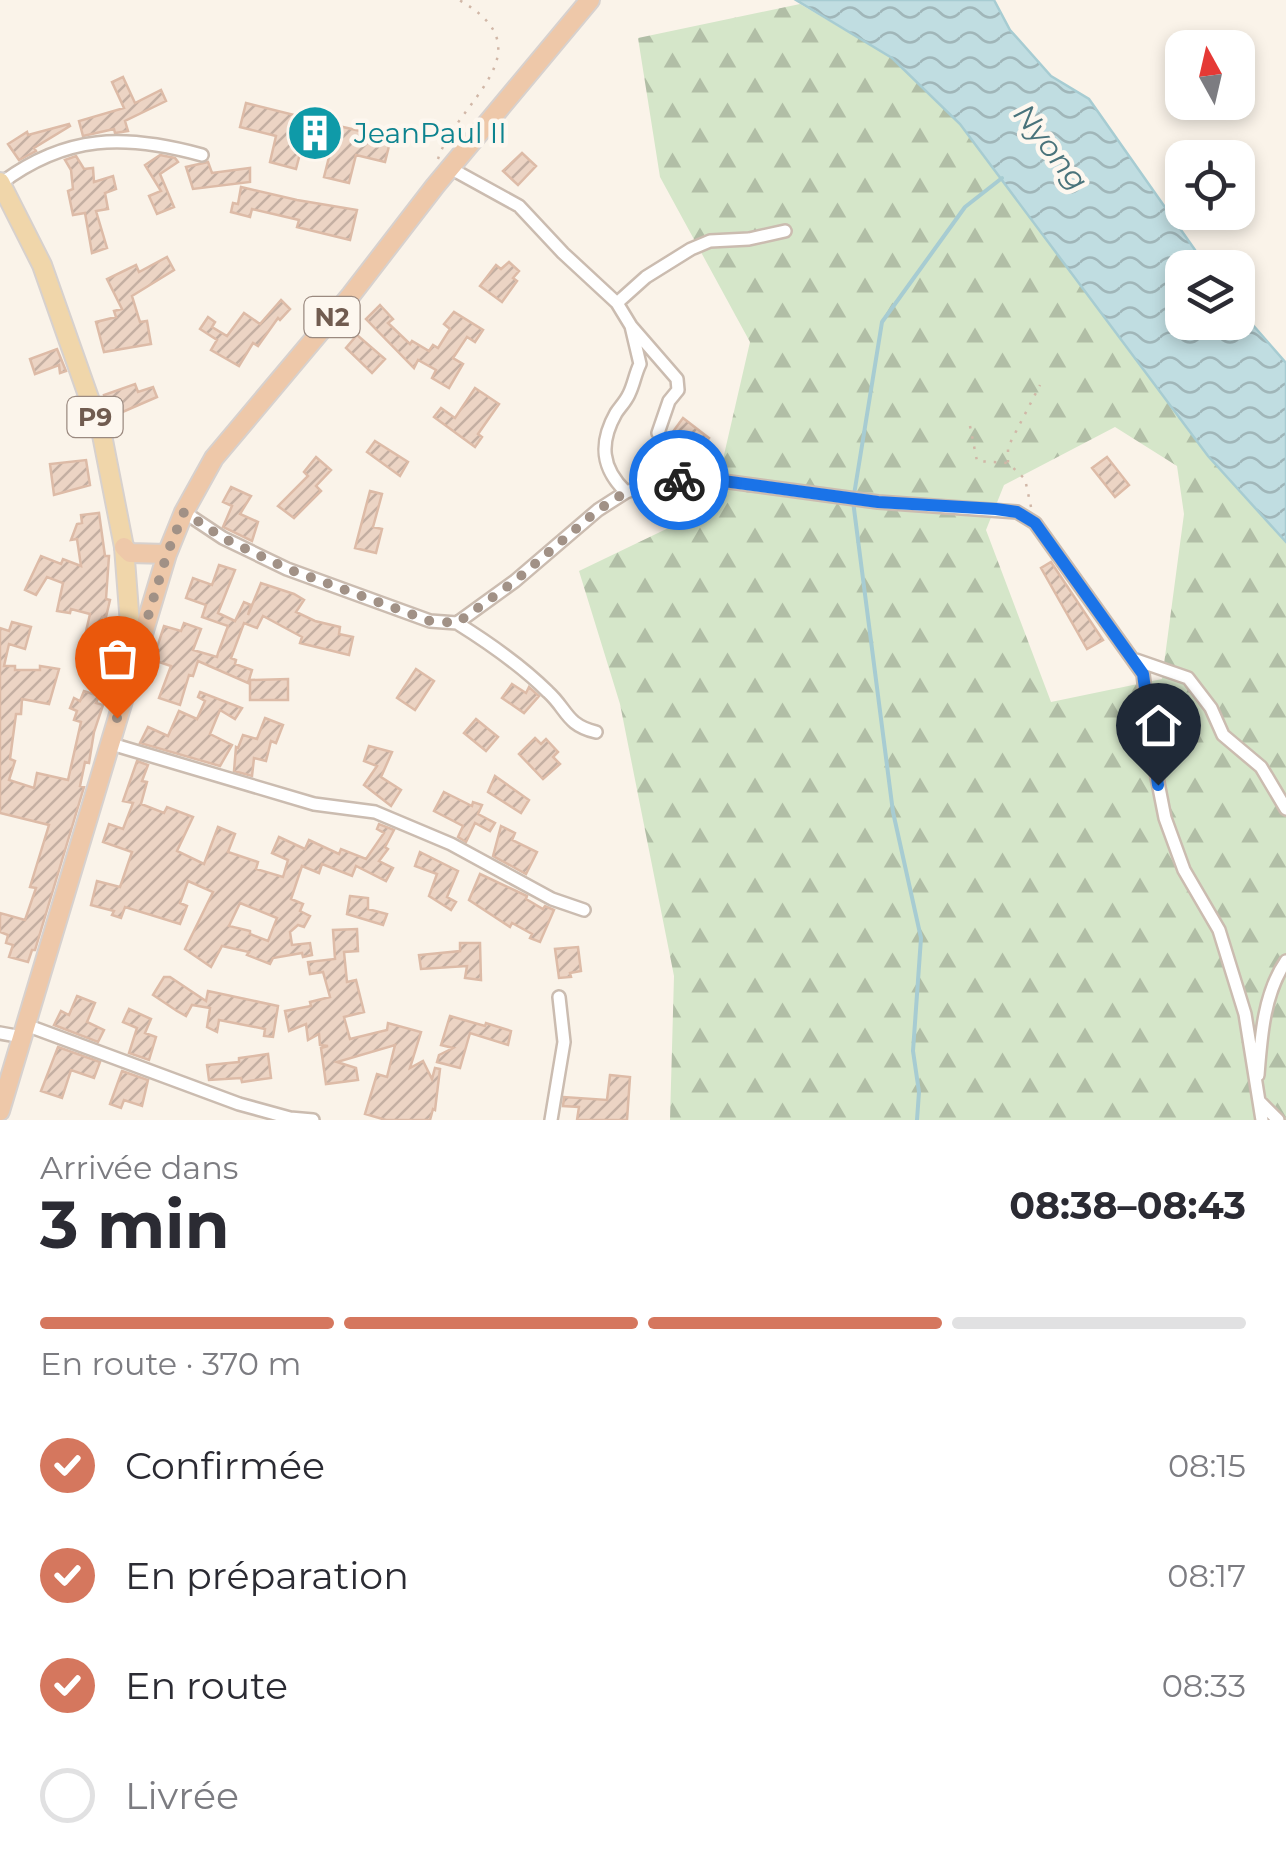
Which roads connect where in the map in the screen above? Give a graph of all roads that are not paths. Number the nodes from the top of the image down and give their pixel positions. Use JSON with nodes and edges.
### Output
{"nodes":[{"id":1,"x":590,"y":0,"type":"edge"},
{"id":2,"x":202,"y":155,"type":"dead end"},
{"id":3,"x":450,"y":168,"type":"junction"},
{"id":4,"x":0,"y":183,"type":"edge"},
{"id":5,"x":785,"y":232,"type":"dead end"},
{"id":6,"x":617,"y":303,"type":"junction"},
{"id":7,"x":631,"y":326,"type":"junction"},
{"id":8,"x":658,"y":434,"type":"dead end"},
{"id":9,"x":626,"y":492,"type":"junction"},
{"id":10,"x":184,"y":512,"type":"junction"},
{"id":11,"x":124,"y":547,"type":"junction"},
{"id":12,"x":167,"y":554,"type":"junction"},
{"id":13,"x":457,"y":623,"type":"junction"},
{"id":14,"x":1136,"y":660,"type":"junction"},
{"id":15,"x":134,"y":667,"type":"junction"},
{"id":16,"x":596,"y":732,"type":"dead end"},
{"id":17,"x":108,"y":743,"type":"junction"},
{"id":18,"x":1286,"y":809,"type":"edge"},
{"id":19,"x":584,"y":910,"type":"dead end"},
{"id":20,"x":1286,"y":961,"type":"edge"},
{"id":21,"x":559,"y":997,"type":"dead end"},
{"id":22,"x":24,"y":1031,"type":"junction"},
{"id":23,"x":0,"y":1033,"type":"edge"},
{"id":24,"x":1257,"y":1099,"type":"junction"},
{"id":25,"x":0,"y":1111,"type":"edge"},
{"id":26,"x":314,"y":1120,"type":"edge"},
{"id":27,"x":551,"y":1120,"type":"edge"},
{"id":28,"x":1262,"y":1120,"type":"edge"},
{"id":29,"x":1278,"y":1120,"type":"edge"}],
"edges":[{"from":1,"to":3,"type":"highway","number":"N2"},
{"from":2,"to":4,"type":"street"},
{"from":3,"to":6,"type":"street"},
{"from":3,"to":10,"type":"highway","number":"N2"},
{"from":4,"to":11,"type":"main road","number":"P9"},
{"from":5,"to":6,"type":"street"},
{"from":6,"to":7,"type":"street"},
{"from":7,"to":8,"type":"street"},
{"from":7,"to":9,"type":"street"},
{"from":9,"to":13,"type":"street"},
{"from":9,"to":14,"type":"street"},
{"from":10,"to":12,"type":"highway","number":"N2"},
{"from":10,"to":13,"type":"street"},
{"from":11,"to":12,"type":"highway"},
{"from":11,"to":15,"type":"main road","number":"P9"},
{"from":12,"to":15,"type":"highway","number":"N2"},
{"from":13,"to":16,"type":"street"},
{"from":14,"to":18,"type":"street"},
{"from":14,"to":24,"type":"street"},
{"from":15,"to":17,"type":"highway","number":"N2"},
{"from":17,"to":19,"type":"street"},
{"from":17,"to":22,"type":"highway","number":"N2"},
{"from":20,"to":24,"type":"street"},
{"from":21,"to":27,"type":"street"},
{"from":22,"to":23,"type":"street"},
{"from":22,"to":25,"type":"highway","number":"N2"},
{"from":22,"to":26,"type":"street"},
{"from":24,"to":28,"type":"street"},
{"from":24,"to":29,"type":"street"}]}
